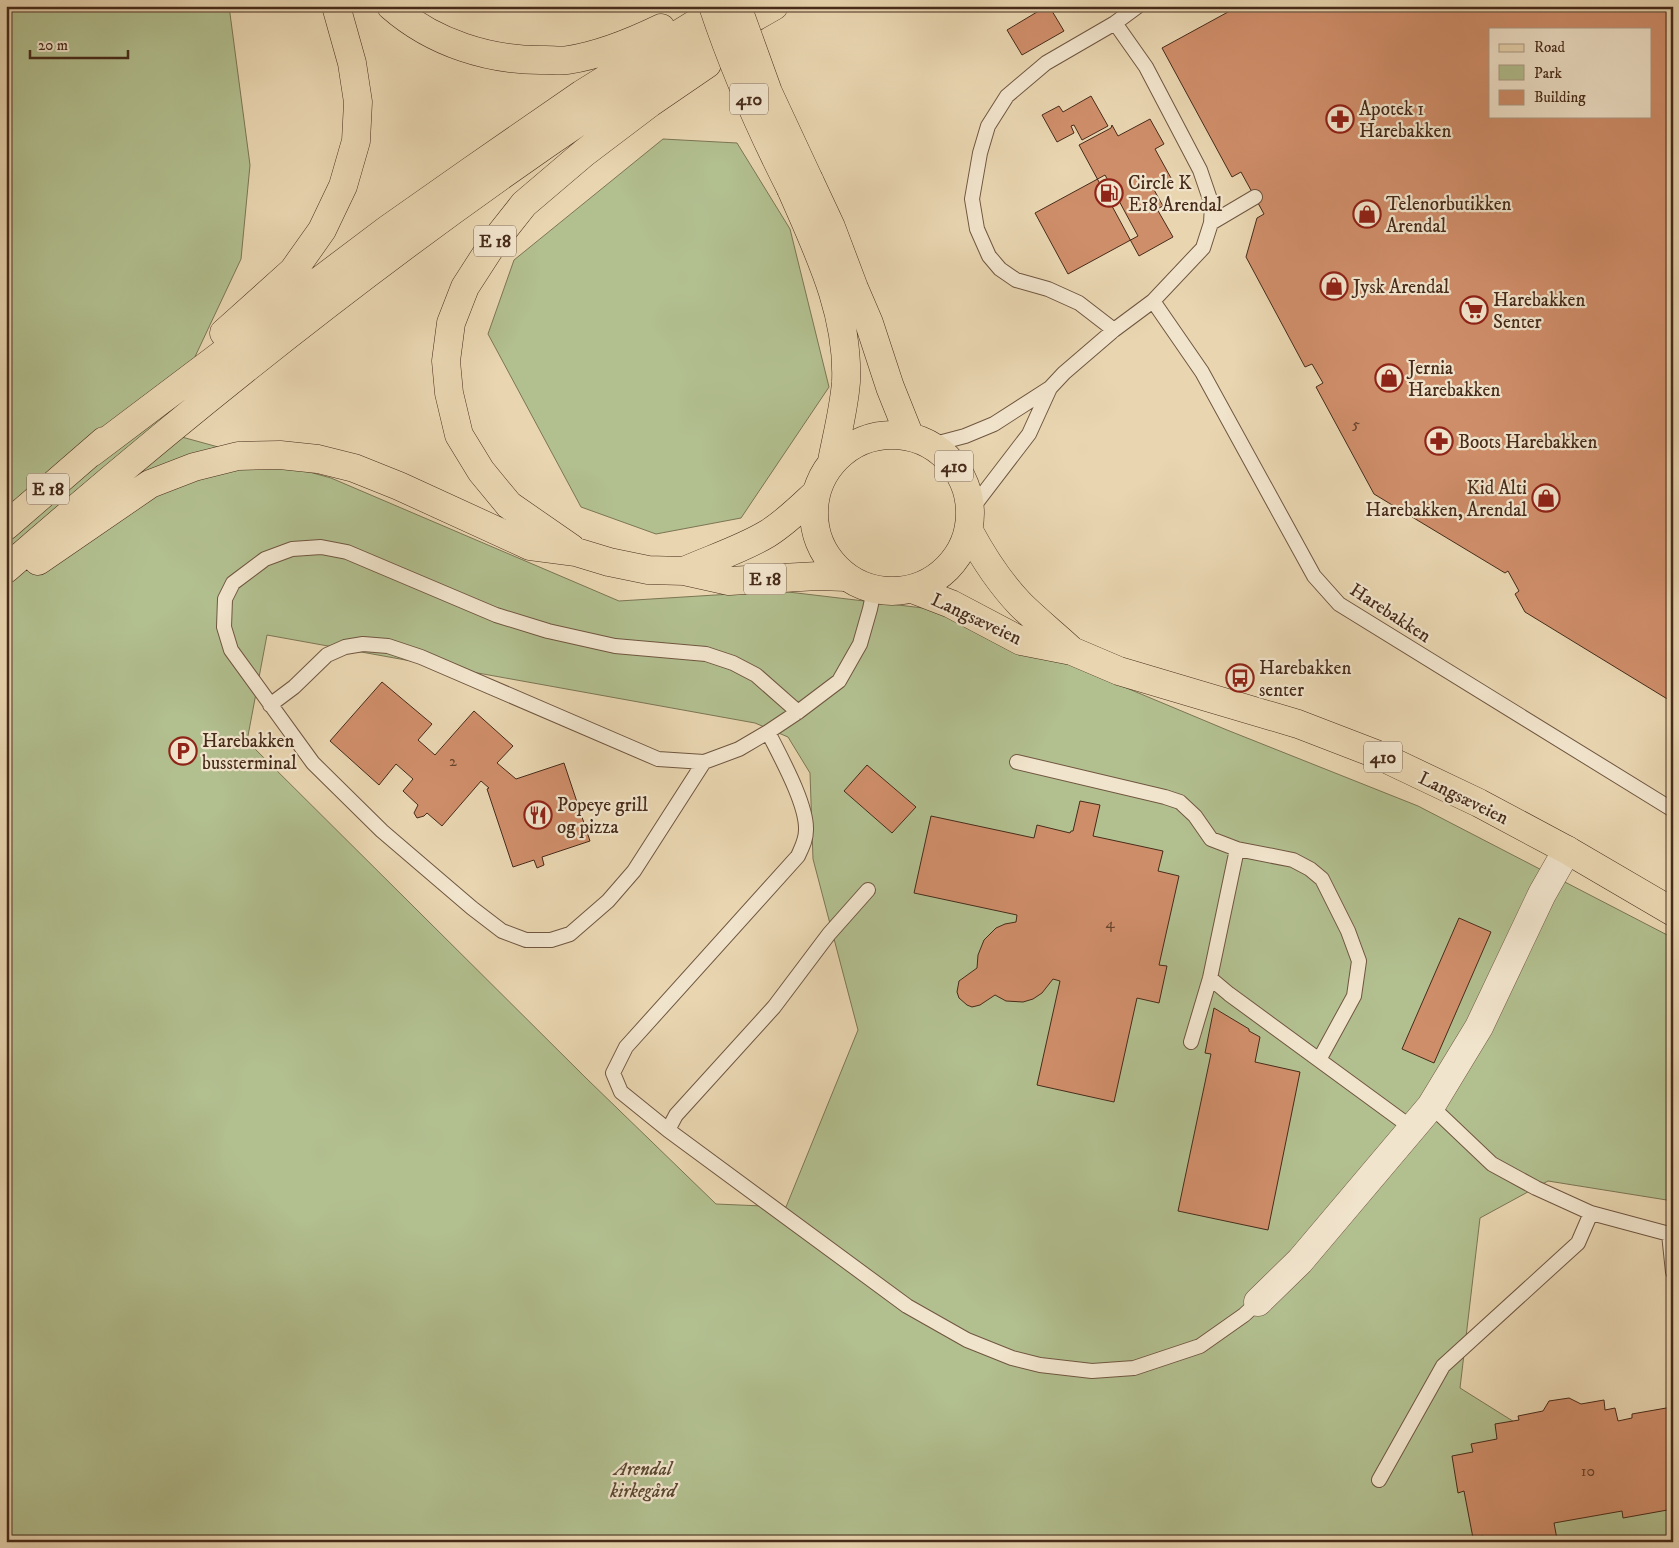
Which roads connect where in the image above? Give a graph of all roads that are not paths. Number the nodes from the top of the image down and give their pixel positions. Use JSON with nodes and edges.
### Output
{"nodes":[{"id":1,"x":336,"y":6,"type":"edge"},
{"id":2,"x":391,"y":6,"type":"edge"},
{"id":3,"x":708,"y":6,"type":"edge"},
{"id":4,"x":713,"y":6,"type":"edge"},
{"id":5,"x":724,"y":6,"type":"edge"},
{"id":6,"x":737,"y":6,"type":"edge"},
{"id":7,"x":774,"y":6,"type":"edge"},
{"id":8,"x":786,"y":6,"type":"edge"},
{"id":9,"x":1138,"y":6,"type":"edge"},
{"id":10,"x":1115,"y":23,"type":"junction"},
{"id":11,"x":800,"y":185,"type":"junction"},
{"id":12,"x":1255,"y":197,"type":"dead end"},
{"id":13,"x":1211,"y":223,"type":"junction"},
{"id":14,"x":1153,"y":301,"type":"junction"},
{"id":15,"x":1114,"y":330,"type":"junction"},
{"id":16,"x":1050,"y":388,"type":"junction"},
{"id":17,"x":921,"y":441,"type":"junction"},
{"id":18,"x":91,"y":453,"type":"junction"},
{"id":19,"x":832,"y":461,"type":"junction"},
{"id":20,"x":816,"y":494,"type":"junction"},
{"id":21,"x":969,"y":521,"type":"junction"},
{"id":22,"x":6,"y":526,"type":"edge"},
{"id":23,"x":576,"y":552,"type":"junction"},
{"id":24,"x":6,"y":568,"type":"edge"},
{"id":25,"x":684,"y":571,"type":"junction"},
{"id":26,"x":846,"y":577,"type":"junction"},
{"id":27,"x":6,"y":584,"type":"edge"},
{"id":28,"x":912,"y":588,"type":"junction"},
{"id":29,"x":874,"y":590,"type":"junction"},
{"id":30,"x":1072,"y":651,"type":"junction"},
{"id":31,"x":270,"y":705,"type":"junction"},
{"id":32,"x":798,"y":712,"type":"junction"},
{"id":33,"x":768,"y":732,"type":"junction"},
{"id":34,"x":704,"y":762,"type":"junction"},
{"id":35,"x":1017,"y":762,"type":"dead end"},
{"id":36,"x":1673,"y":810,"type":"edge"},
{"id":37,"x":1237,"y":849,"type":"junction"},
{"id":38,"x":1567,"y":850,"type":"junction"},
{"id":39,"x":868,"y":890,"type":"dead end"},
{"id":40,"x":1673,"y":912,"type":"edge"},
{"id":41,"x":1210,"y":978,"type":"junction"},
{"id":42,"x":1191,"y":1042,"type":"dead end"},
{"id":43,"x":1319,"y":1060,"type":"junction"},
{"id":44,"x":1431,"y":1106,"type":"junction"},
{"id":45,"x":1412,"y":1128,"type":"junction"},
{"id":46,"x":668,"y":1130,"type":"junction"},
{"id":47,"x":1591,"y":1213,"type":"junction"},
{"id":48,"x":1671,"y":1234,"type":"edge"},
{"id":49,"x":1673,"y":1272,"type":"edge"},
{"id":50,"x":1258,"y":1302,"type":"joint"},
{"id":51,"x":1379,"y":1480,"type":"dead end"}],
"edges":[{"from":1,"to":18,"type":"main road","number":"E 18"},
{"from":2,"to":3,"type":"main road"},
{"from":4,"to":11,"type":"main road","number":"410","bridge":true},
{"from":5,"to":18,"type":"main road","number":"E 18"},
{"from":6,"to":11,"type":"main road","number":"410","bridge":true},
{"from":7,"to":24,"type":"main road","number":"E 18"},
{"from":8,"to":23,"type":"main road","number":"E 18"},
{"from":9,"to":10,"type":"lane"},
{"from":10,"to":13,"type":"lane"},
{"from":10,"to":15,"type":"lane"},
{"from":11,"to":17,"type":"main road","number":"410"},
{"from":11,"to":19,"type":"main road","number":"410"},
{"from":12,"to":13,"type":"lane"},
{"from":13,"to":14,"type":"lane"},
{"from":14,"to":15,"type":"lane"},
{"from":14,"to":36,"type":"lane","name":"Harebakken"},
{"from":15,"to":16,"type":"lane"},
{"from":16,"to":17,"type":"lane"},
{"from":16,"to":21,"type":"lane"},
{"from":17,"to":19,"type":"main road","number":"410"},
{"from":17,"to":21,"type":"main road","number":"410"},
{"from":18,"to":22,"type":"main road","number":"E 18"},
{"from":19,"to":20,"type":"main road","number":"410"},
{"from":20,"to":25,"type":"main road","number":"E 18"},
{"from":20,"to":26,"type":"main road","number":"410"},
{"from":21,"to":28,"type":"main road","number":"410"},
{"from":21,"to":30,"type":"main road","name":"Langsæveien","number":"410"},
{"from":23,"to":25,"type":"main road","number":"E 18"},
{"from":23,"to":27,"type":"main road","number":"E 18"},
{"from":25,"to":26,"type":"main road","number":"E 18"},
{"from":26,"to":29,"type":"main road","number":"410"},
{"from":28,"to":29,"type":"main road","number":"410"},
{"from":28,"to":30,"type":"main road","name":"Langsæveien","number":"410"},
{"from":29,"to":32,"type":"lane"},
{"from":30,"to":38,"type":"main road","name":"Langsæveien","number":"410"},
{"from":31,"to":32,"type":"lane"},
{"from":31,"to":34,"type":"lane"},
{"from":31,"to":34,"type":"lane"},
{"from":32,"to":33,"type":"lane"},
{"from":33,"to":34,"type":"lane"},
{"from":33,"to":46,"type":"lane"},
{"from":35,"to":37,"type":"lane"},
{"from":37,"to":41,"type":"lane"},
{"from":37,"to":43,"type":"lane"},
{"from":38,"to":40,"type":"main road","name":"Langsæveien","number":"410"},
{"from":38,"to":44,"type":"street"},
{"from":39,"to":46,"type":"lane"},
{"from":41,"to":42,"type":"lane"},
{"from":41,"to":43,"type":"lane"},
{"from":43,"to":45,"type":"lane"},
{"from":44,"to":45,"type":"street"},
{"from":44,"to":47,"type":"lane"},
{"from":45,"to":50,"type":"street"},
{"from":46,"to":50,"type":"lane"},
{"from":47,"to":48,"type":"lane"},
{"from":47,"to":51,"type":"lane"},
{"from":48,"to":49,"type":"lane"}]}
